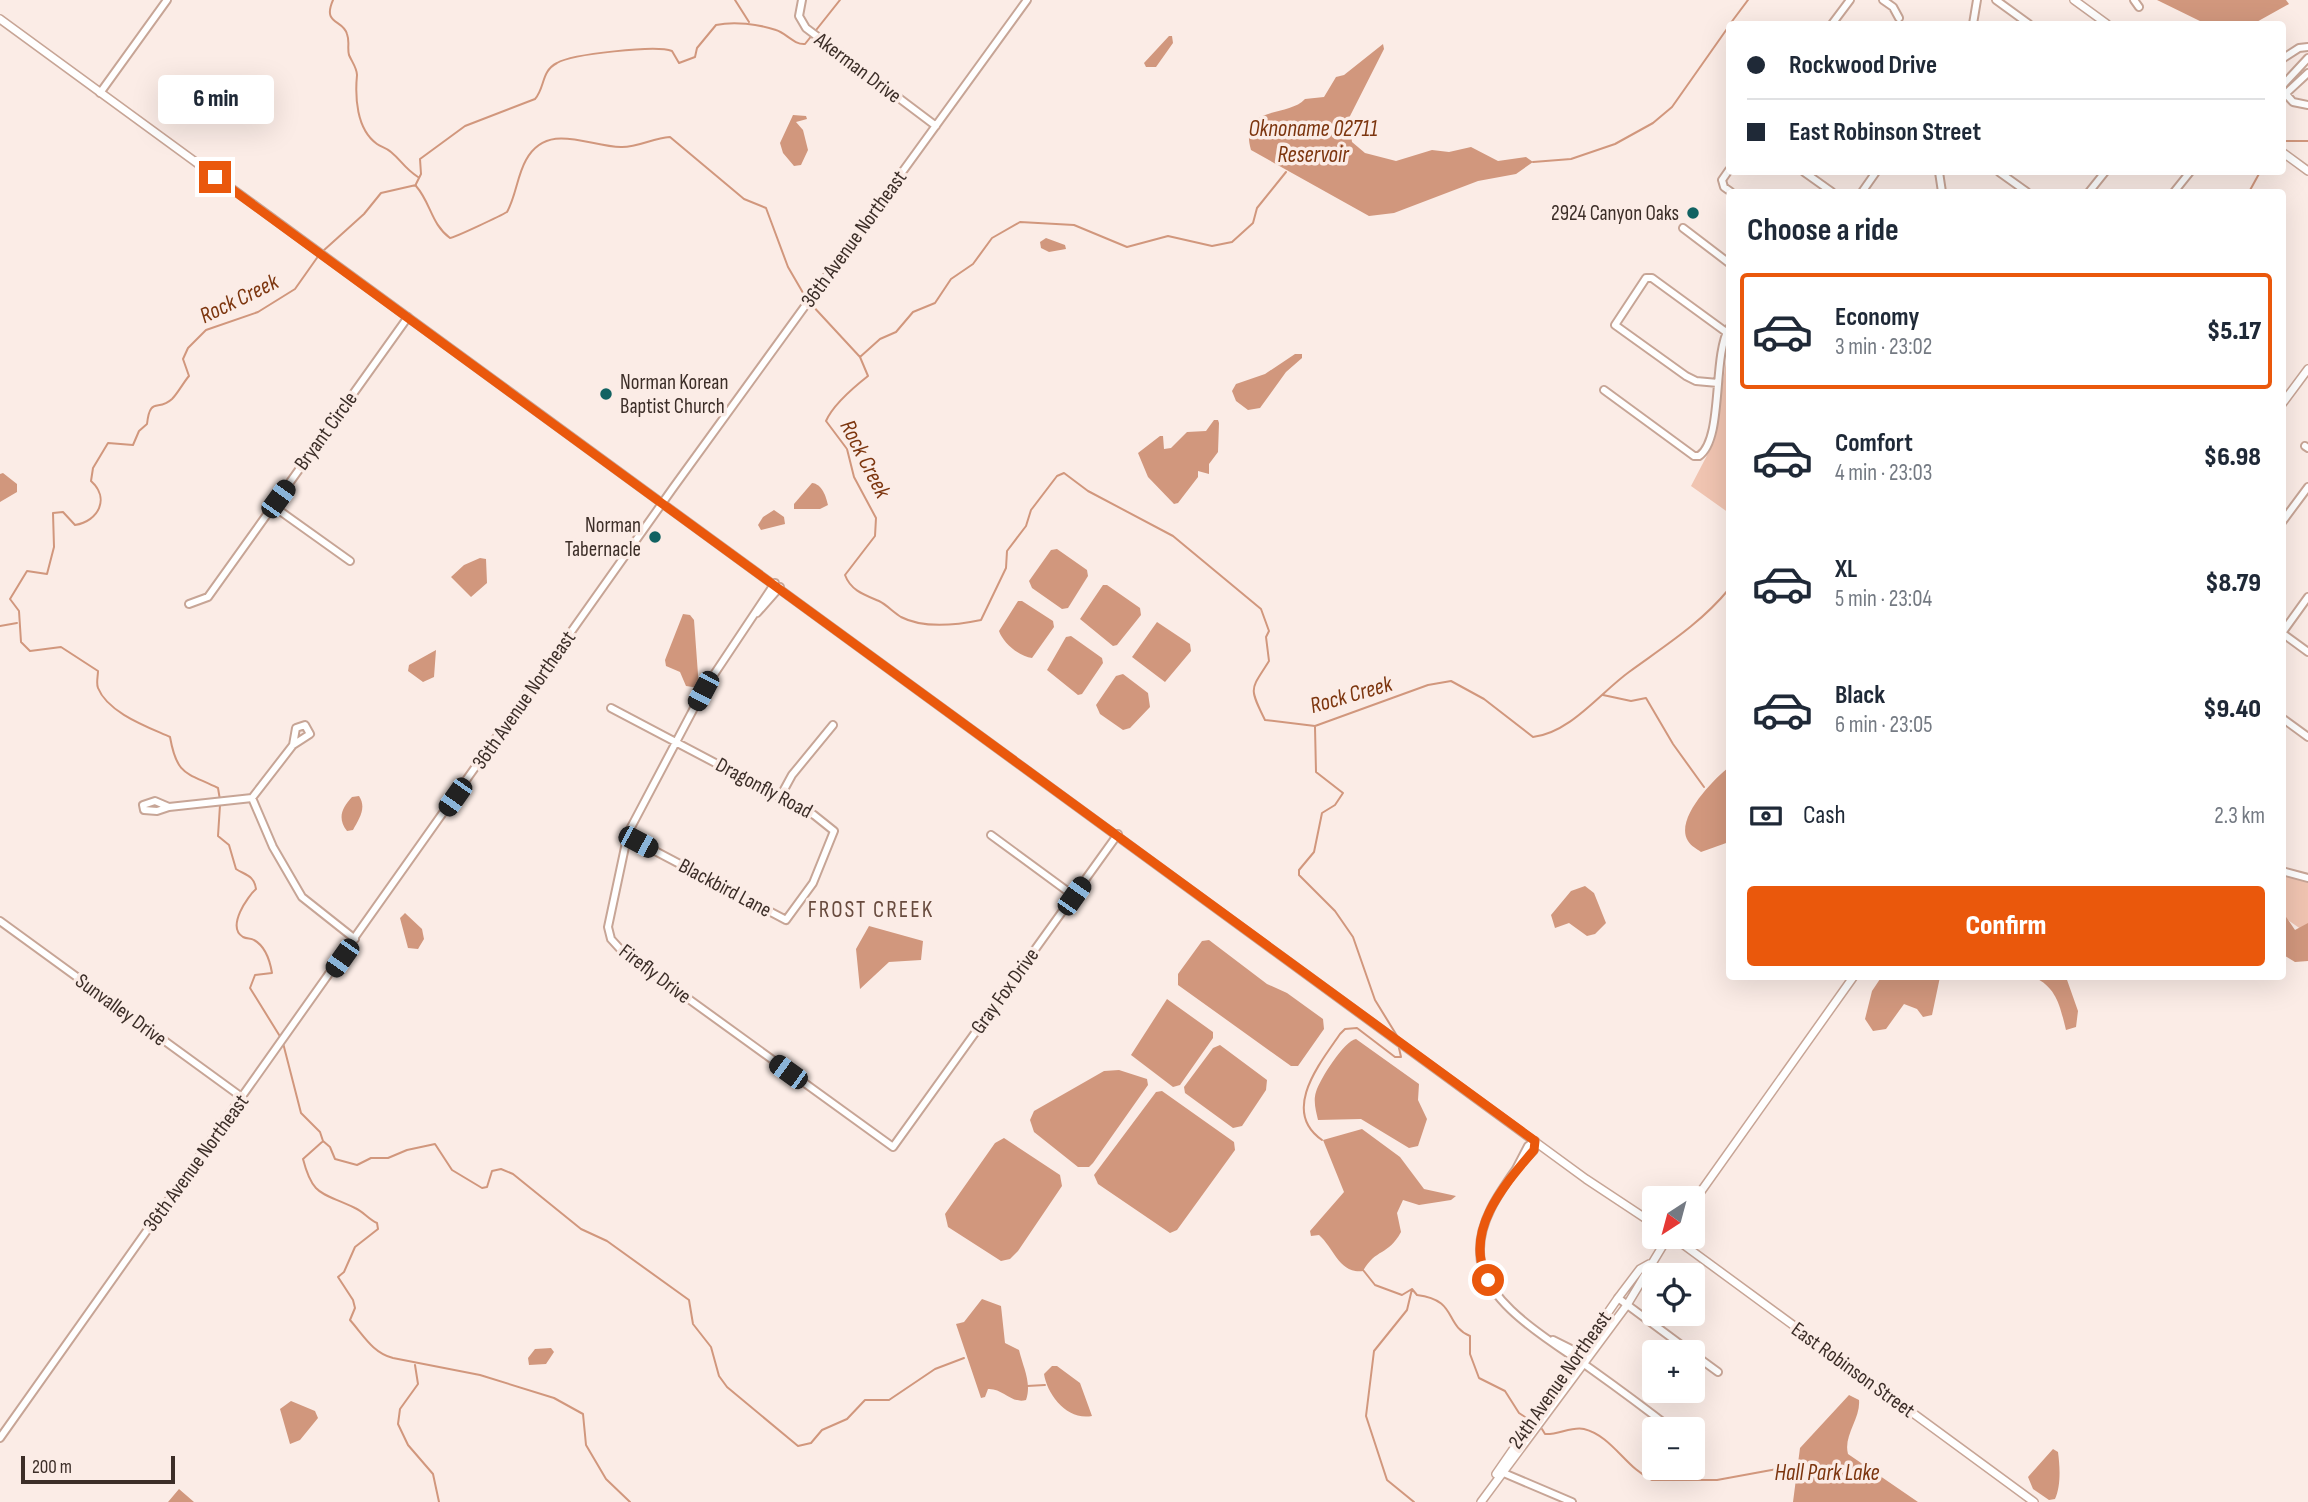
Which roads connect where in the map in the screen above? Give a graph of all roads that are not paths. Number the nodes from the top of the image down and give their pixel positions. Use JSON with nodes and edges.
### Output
{"nodes":[{"id":1,"x":167,"y":0,"type":"edge"},
{"id":2,"x":802,"y":0,"type":"edge"},
{"id":3,"x":1027,"y":0,"type":"edge"},
{"id":4,"x":1850,"y":0,"type":"edge"},
{"id":5,"x":1883,"y":0,"type":"edge"},
{"id":6,"x":1977,"y":0,"type":"edge"},
{"id":7,"x":1996,"y":0,"type":"edge"},
{"id":8,"x":2074,"y":0,"type":"edge"},
{"id":9,"x":2134,"y":0,"type":"edge"},
{"id":10,"x":2140,"y":7,"type":"dead end"},
{"id":11,"x":1899,"y":18,"type":"dead end"},
{"id":12,"x":0,"y":19,"type":"edge"},
{"id":13,"x":1834,"y":21,"type":"edge"},
{"id":14,"x":1974,"y":21,"type":"edge"},
{"id":15,"x":2025,"y":21,"type":"edge"},
{"id":16,"x":2103,"y":21,"type":"edge"},
{"id":17,"x":2308,"y":47,"type":"edge"},
{"id":18,"x":2286,"y":57,"type":"edge"},
{"id":19,"x":2308,"y":58,"type":"edge"},
{"id":20,"x":2308,"y":73,"type":"edge"},
{"id":21,"x":2286,"y":87,"type":"edge"},
{"id":22,"x":2286,"y":89,"type":"edge"},
{"id":23,"x":100,"y":93,"type":"junction"},
{"id":24,"x":2286,"y":94,"type":"edge"},
{"id":25,"x":2308,"y":105,"type":"edge"},
{"id":26,"x":936,"y":126,"type":"junction"},
{"id":27,"x":2286,"y":155,"type":"edge"},
{"id":28,"x":2308,"y":171,"type":"edge"},
{"id":29,"x":1726,"y":174,"type":"edge"},
{"id":30,"x":1808,"y":175,"type":"edge"},
{"id":31,"x":2002,"y":175,"type":"edge"},
{"id":32,"x":1727,"y":189,"type":"edge"},
{"id":33,"x":1828,"y":189,"type":"edge"},
{"id":34,"x":2022,"y":189,"type":"edge"},
{"id":35,"x":1683,"y":228,"type":"dead end"},
{"id":36,"x":1726,"y":261,"type":"edge"},
{"id":37,"x":408,"y":317,"type":"junction"},
{"id":38,"x":1726,"y":329,"type":"edge"},
{"id":39,"x":1726,"y":341,"type":"edge"},
{"id":40,"x":2308,"y":369,"type":"edge"},
{"id":41,"x":1718,"y":383,"type":"junction"},
{"id":42,"x":1604,"y":390,"type":"dead end"},
{"id":43,"x":2286,"y":399,"type":"edge"},
{"id":44,"x":2308,"y":487,"type":"edge"},
{"id":45,"x":664,"y":503,"type":"junction"},
{"id":46,"x":273,"y":506,"type":"junction"},
{"id":47,"x":2286,"y":511,"type":"edge"},
{"id":48,"x":350,"y":561,"type":"dead end"},
{"id":49,"x":778,"y":585,"type":"junction"},
{"id":50,"x":2308,"y":597,"type":"edge"},
{"id":51,"x":189,"y":604,"type":"dead end"},
{"id":52,"x":2286,"y":627,"type":"edge"},
{"id":53,"x":2286,"y":636,"type":"edge"},
{"id":54,"x":2308,"y":652,"type":"edge"},
{"id":55,"x":611,"y":708,"type":"dead end"},
{"id":56,"x":2286,"y":721,"type":"edge"},
{"id":57,"x":833,"y":725,"type":"dead end"},
{"id":58,"x":2308,"y":737,"type":"edge"},
{"id":59,"x":676,"y":741,"type":"junction"},
{"id":60,"x":293,"y":745,"type":"dead end"},
{"id":61,"x":780,"y":797,"type":"junction"},
{"id":62,"x":252,"y":798,"type":"junction"},
{"id":63,"x":170,"y":807,"type":"dead end"},
{"id":64,"x":1118,"y":834,"type":"junction"},
{"id":65,"x":991,"y":835,"type":"dead end"},
{"id":66,"x":625,"y":840,"type":"junction"},
{"id":67,"x":2286,"y":872,"type":"edge"},
{"id":68,"x":2308,"y":878,"type":"edge"},
{"id":69,"x":1074,"y":896,"type":"junction"},
{"id":70,"x":786,"y":920,"type":"joint"},
{"id":71,"x":0,"y":921,"type":"edge"},
{"id":72,"x":355,"y":939,"type":"junction"},
{"id":73,"x":1851,"y":980,"type":"edge"},
{"id":74,"x":243,"y":1098,"type":"junction"},
{"id":75,"x":1535,"y":1141,"type":"junction"},
{"id":76,"x":893,"y":1147,"type":"joint"},
{"id":77,"x":1705,"y":1186,"type":"edge"},
{"id":78,"x":1642,"y":1216,"type":"edge"},
{"id":79,"x":1660,"y":1250,"type":"edge"},
{"id":80,"x":1689,"y":1250,"type":"edge"},
{"id":81,"x":1650,"y":1263,"type":"edge"},
{"id":82,"x":1642,"y":1268,"type":"edge"},
{"id":83,"x":1642,"y":1278,"type":"edge"},
{"id":84,"x":1618,"y":1298,"type":"junction"},
{"id":85,"x":1627,"y":1305,"type":"junction"},
{"id":86,"x":1674,"y":1340,"type":"edge"},
{"id":87,"x":1575,"y":1357,"type":"junction"},
{"id":88,"x":1705,"y":1362,"type":"edge"},
{"id":89,"x":1584,"y":1364,"type":"junction"},
{"id":90,"x":1718,"y":1372,"type":"dead end"},
{"id":91,"x":1655,"y":1417,"type":"edge"},
{"id":92,"x":0,"y":1438,"type":"edge"},
{"id":93,"x":1500,"y":1472,"type":"junction"},
{"id":94,"x":1475,"y":1502,"type":"edge"},
{"id":95,"x":1481,"y":1502,"type":"edge"},
{"id":96,"x":1572,"y":1502,"type":"edge"},
{"id":97,"x":2034,"y":1502,"type":"edge"}],
"edges":[{"from":1,"to":23,"type":"street"},
{"from":2,"to":26,"type":"street","name":"Akerman Drive"},
{"from":3,"to":26,"type":"street","name":"36th Avenue Northeast"},
{"from":4,"to":13,"type":"street"},
{"from":5,"to":11,"type":"street"},
{"from":6,"to":14,"type":"street"},
{"from":7,"to":15,"type":"street"},
{"from":8,"to":16,"type":"street"},
{"from":9,"to":10,"type":"street"},
{"from":12,"to":23,"type":"street"},
{"from":17,"to":18,"type":"street"},
{"from":19,"to":21,"type":"street"},
{"from":20,"to":22,"type":"street"},
{"from":23,"to":37,"type":"street"},
{"from":24,"to":25,"type":"street"},
{"from":26,"to":45,"type":"street","name":"36th Avenue Northeast"},
{"from":27,"to":28,"type":"street"},
{"from":29,"to":32,"type":"street"},
{"from":30,"to":33,"type":"street"},
{"from":31,"to":34,"type":"street"},
{"from":35,"to":36,"type":"street"},
{"from":37,"to":45,"type":"street"},
{"from":37,"to":46,"type":"street","name":"Bryant Circle"},
{"from":38,"to":41,"type":"street"},
{"from":39,"to":41,"type":"street"},
{"from":40,"to":43,"type":"street"},
{"from":41,"to":42,"type":"street"},
{"from":44,"to":47,"type":"street"},
{"from":45,"to":49,"type":"street"},
{"from":45,"to":72,"type":"street","name":"36th Avenue Northeast"},
{"from":46,"to":48,"type":"street"},
{"from":46,"to":51,"type":"street","name":"Bryant Circle"},
{"from":49,"to":59,"type":"street","name":"Firefly Drive"},
{"from":49,"to":64,"type":"street"},
{"from":50,"to":52,"type":"street"},
{"from":53,"to":54,"type":"street"},
{"from":55,"to":59,"type":"street","name":"Dragonfly Road"},
{"from":56,"to":58,"type":"street"},
{"from":57,"to":61,"type":"street"},
{"from":59,"to":61,"type":"street","name":"Dragonfly Road"},
{"from":59,"to":66,"type":"street","name":"Firefly Drive"},
{"from":60,"to":62,"type":"street"},
{"from":61,"to":70,"type":"street","name":"Dragonfly Road"},
{"from":62,"to":63,"type":"street"},
{"from":62,"to":72,"type":"street"},
{"from":64,"to":69,"type":"street","name":"Gray Fox Drive"},
{"from":64,"to":75,"type":"street"},
{"from":65,"to":69,"type":"street"},
{"from":66,"to":70,"type":"street","name":"Blackbird Lane"},
{"from":66,"to":76,"type":"street","name":"Firefly Drive"},
{"from":67,"to":68,"type":"street"},
{"from":69,"to":76,"type":"street","name":"Gray Fox Drive"},
{"from":71,"to":74,"type":"street","name":"Sunvalley Drive"},
{"from":72,"to":74,"type":"street","name":"36th Avenue Northeast"},
{"from":73,"to":77,"type":"street"},
{"from":74,"to":92,"type":"street","name":"36th Avenue Northeast"},
{"from":75,"to":78,"type":"street"},
{"from":75,"to":87,"type":"street"},
{"from":79,"to":81,"type":"street","name":"24th Avenue Northeast"},
{"from":80,"to":97,"type":"street","name":"East Robinson Street"},
{"from":82,"to":84,"type":"street","name":"24th Avenue Northeast"},
{"from":83,"to":85,"type":"street","name":"24th Avenue Northeast"},
{"from":84,"to":85,"type":"street"},
{"from":84,"to":87,"type":"street","name":"24th Avenue Northeast"},
{"from":85,"to":86,"type":"street"},
{"from":85,"to":89,"type":"street","name":"24th Avenue Northeast"},
{"from":87,"to":89,"type":"street"},
{"from":87,"to":93,"type":"street","name":"24th Avenue Northeast"},
{"from":88,"to":90,"type":"street"},
{"from":89,"to":91,"type":"street"},
{"from":89,"to":93,"type":"street","name":"24th Avenue Northeast"},
{"from":93,"to":94,"type":"street","name":"24th Avenue Northeast"},
{"from":93,"to":95,"type":"street","name":"24th Avenue Northeast"},
{"from":93,"to":96,"type":"street"}]}
